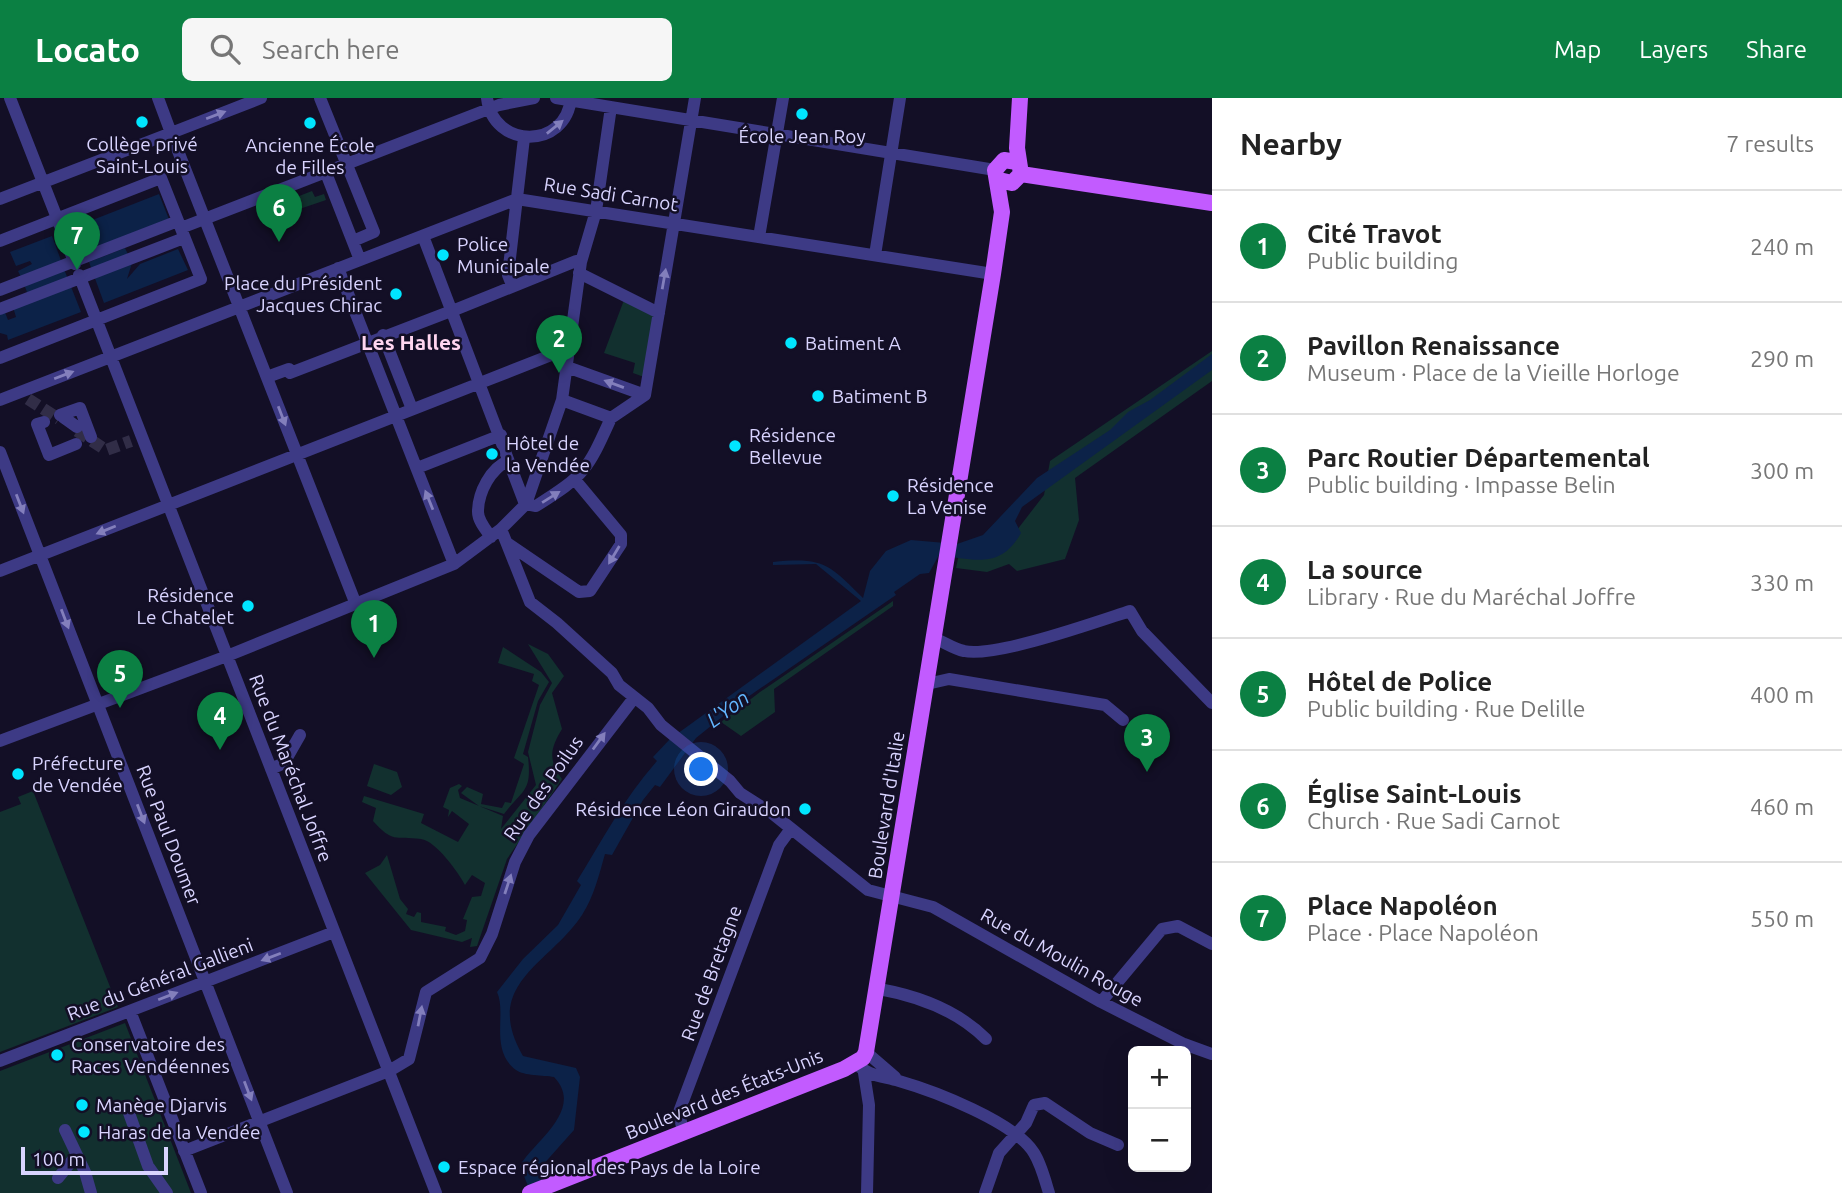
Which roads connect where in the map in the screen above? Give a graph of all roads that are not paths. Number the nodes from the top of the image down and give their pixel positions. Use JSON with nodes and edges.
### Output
{"nodes":[{"id":1,"x":10,"y":98,"type":"edge"},
{"id":2,"x":158,"y":98,"type":"edge"},
{"id":3,"x":261,"y":98,"type":"edge"},
{"id":4,"x":320,"y":98,"type":"edge"},
{"id":5,"x":534,"y":98,"type":"edge"},
{"id":6,"x":556,"y":98,"type":"edge"},
{"id":7,"x":695,"y":98,"type":"edge"},
{"id":8,"x":783,"y":98,"type":"edge"},
{"id":9,"x":900,"y":98,"type":"edge"},
{"id":10,"x":1020,"y":98,"type":"edge"},
{"id":11,"x":571,"y":99,"type":"edge"},
{"id":12,"x":488,"y":104,"type":"edge"},
{"id":13,"x":611,"y":107,"type":"junction"},
{"id":14,"x":692,"y":120,"type":"junction"},
{"id":15,"x":172,"y":133,"type":"junction"},
{"id":16,"x":778,"y":135,"type":"junction"},
{"id":17,"x":524,"y":138,"type":"junction"},
{"id":18,"x":891,"y":153,"type":"junction"},
{"id":19,"x":348,"y":164,"type":"junction"},
{"id":20,"x":1008,"y":172,"type":"junction"},
{"id":21,"x":326,"y":173,"type":"junction"},
{"id":22,"x":44,"y":182,"type":"junction"},
{"id":23,"x":517,"y":198,"type":"junction"},
{"id":24,"x":0,"y":199,"type":"edge"},
{"id":25,"x":1212,"y":203,"type":"edge"},
{"id":26,"x":596,"y":211,"type":"junction"},
{"id":27,"x":57,"y":218,"type":"junction"},
{"id":28,"x":205,"y":219,"type":"junction"},
{"id":29,"x":674,"y":223,"type":"junction"},
{"id":30,"x":181,"y":229,"type":"junction"},
{"id":31,"x":374,"y":232,"type":"junction"},
{"id":32,"x":423,"y":236,"type":"junction"},
{"id":33,"x":759,"y":237,"type":"junction"},
{"id":34,"x":0,"y":241,"type":"edge"},
{"id":35,"x":353,"y":241,"type":"junction"},
{"id":36,"x":382,"y":251,"type":"junction"},
{"id":37,"x":875,"y":255,"type":"junction"},
{"id":38,"x":360,"y":260,"type":"junction"},
{"id":39,"x":580,"y":267,"type":"junction"},
{"id":40,"x":338,"y":268,"type":"junction"},
{"id":41,"x":77,"y":270,"type":"junction"},
{"id":42,"x":993,"y":274,"type":"junction"},
{"id":43,"x":512,"y":285,"type":"junction"},
{"id":44,"x":0,"y":290,"type":"edge"},
{"id":45,"x":240,"y":307,"type":"junction"},
{"id":46,"x":0,"y":309,"type":"edge"},
{"id":47,"x":449,"y":312,"type":"junction"},
{"id":48,"x":659,"y":313,"type":"junction"},
{"id":49,"x":97,"y":320,"type":"junction"},
{"id":50,"x":383,"y":335,"type":"junction"},
{"id":51,"x":367,"y":342,"type":"junction"},
{"id":52,"x":569,"y":348,"type":"junction"},
{"id":53,"x":111,"y":357,"type":"junction"},
{"id":54,"x":0,"y":358,"type":"edge"},
{"id":55,"x":567,"y":367,"type":"junction"},
{"id":56,"x":267,"y":377,"type":"junction"},
{"id":57,"x":478,"y":384,"type":"junction"},
{"id":58,"x":645,"y":395,"type":"junction"},
{"id":59,"x":0,"y":400,"type":"edge"},
{"id":60,"x":562,"y":400,"type":"junction"},
{"id":61,"x":412,"y":409,"type":"junction"},
{"id":62,"x":396,"y":416,"type":"junction"},
{"id":63,"x":611,"y":418,"type":"junction"},
{"id":64,"x":44,"y":422,"type":"dead end"},
{"id":65,"x":77,"y":427,"type":"dead end"},
{"id":66,"x":501,"y":435,"type":"junction"},
{"id":67,"x":91,"y":437,"type":"tunnel mouth"},
{"id":68,"x":76,"y":444,"type":"tunnel mouth"},
{"id":69,"x":0,"y":452,"type":"edge"},
{"id":70,"x":296,"y":454,"type":"junction"},
{"id":71,"x":508,"y":461,"type":"junction"},
{"id":72,"x":417,"y":468,"type":"junction"},
{"id":73,"x":576,"y":481,"type":"junction"},
{"id":74,"x":526,"y":504,"type":"junction"},
{"id":75,"x":169,"y":505,"type":"junction"},
{"id":76,"x":496,"y":533,"type":"junction"},
{"id":77,"x":506,"y":542,"type":"junction"},
{"id":78,"x":40,"y":556,"type":"junction"},
{"id":79,"x":530,"y":557,"type":"junction"},
{"id":80,"x":454,"y":564,"type":"junction"},
{"id":81,"x":516,"y":564,"type":"junction"},
{"id":82,"x":0,"y":571,"type":"edge"},
{"id":83,"x":355,"y":603,"type":"junction"},
{"id":84,"x":934,"y":638,"type":"junction"},
{"id":85,"x":227,"y":656,"type":"junction"},
{"id":86,"x":930,"y":664,"type":"junction"},
{"id":87,"x":949,"y":679,"type":"junction"},
{"id":88,"x":927,"y":684,"type":"junction"},
{"id":89,"x":634,"y":698,"type":"junction"},
{"id":90,"x":1212,"y":703,"type":"edge"},
{"id":91,"x":98,"y":705,"type":"junction"},
{"id":92,"x":1123,"y":720,"type":"dead end"},
{"id":93,"x":300,"y":735,"type":"dead end"},
{"id":94,"x":1,"y":738,"type":"edge"},
{"id":95,"x":271,"y":769,"type":"junction"},
{"id":96,"x":790,"y":830,"type":"junction"},
{"id":97,"x":894,"y":895,"type":"junction"},
{"id":98,"x":334,"y":932,"type":"junction"},
{"id":99,"x":1212,"y":944,"type":"edge"},
{"id":100,"x":205,"y":982,"type":"junction"},
{"id":101,"x":878,"y":989,"type":"junction"},
{"id":102,"x":1101,"y":1002,"type":"junction"},
{"id":103,"x":130,"y":1011,"type":"junction"},
{"id":104,"x":986,"y":1039,"type":"dead end"},
{"id":105,"x":1212,"y":1054,"type":"edge"},
{"id":106,"x":0,"y":1061,"type":"edge"},
{"id":107,"x":862,"y":1063,"type":"junction"},
{"id":108,"x":389,"y":1071,"type":"junction"},
{"id":109,"x":885,"y":1074,"type":"junction"},
{"id":110,"x":869,"y":1105,"type":"junction"},
{"id":111,"x":129,"y":1113,"type":"dead end"},
{"id":112,"x":261,"y":1122,"type":"junction"},
{"id":113,"x":65,"y":1130,"type":"dead end"},
{"id":114,"x":683,"y":1132,"type":"junction"},
{"id":115,"x":1016,"y":1132,"type":"junction"},
{"id":116,"x":1118,"y":1145,"type":"dead end"},
{"id":117,"x":184,"y":1151,"type":"junction"},
{"id":118,"x":75,"y":1157,"type":"junction"},
{"id":119,"x":58,"y":1178,"type":"dead end"},
{"id":120,"x":91,"y":1193,"type":"edge"},
{"id":121,"x":167,"y":1193,"type":"edge"},
{"id":122,"x":201,"y":1193,"type":"edge"},
{"id":123,"x":287,"y":1193,"type":"edge"},
{"id":124,"x":436,"y":1193,"type":"edge"},
{"id":125,"x":530,"y":1193,"type":"edge"},
{"id":126,"x":867,"y":1193,"type":"edge"},
{"id":127,"x":985,"y":1193,"type":"edge"},
{"id":128,"x":1049,"y":1193,"type":"edge"}],
"edges":[{"from":1,"to":22,"type":"street","name":"Rue du Maréchal Joffre"},
{"from":2,"to":15,"type":"street"},
{"from":15,"to":3,"type":"street","one_way":true},
{"from":4,"to":19,"type":"street"},
{"from":5,"to":12,"type":"street"},
{"from":6,"to":11,"type":"street"},
{"from":7,"to":14,"type":"street"},
{"from":8,"to":16,"type":"street"},
{"from":9,"to":18,"type":"street"},
{"from":10,"to":20,"type":"main road"},
{"from":11,"to":13,"type":"street"},
{"from":17,"to":11,"type":"street","one_way":true},
{"from":12,"to":17,"type":"street"},
{"from":12,"to":19,"type":"street"},
{"from":13,"to":14,"type":"street"},
{"from":13,"to":26,"type":"street"},
{"from":14,"to":16,"type":"street"},
{"from":14,"to":29,"type":"street"},
{"from":15,"to":22,"type":"street"},
{"from":15,"to":28,"type":"street"},
{"from":16,"to":18,"type":"street"},
{"from":16,"to":33,"type":"street"},
{"from":17,"to":23,"type":"street"},
{"from":18,"to":20,"type":"street"},
{"from":18,"to":37,"type":"street"},
{"from":19,"to":21,"type":"street"},
{"from":19,"to":31,"type":"street"},
{"from":20,"to":25,"type":"main road"},
{"from":20,"to":42,"type":"main road"},
{"from":21,"to":28,"type":"street"},
{"from":21,"to":35,"type":"street"},
{"from":22,"to":24,"type":"street"},
{"from":22,"to":27,"type":"street","name":"Rue du Maréchal Joffre"},
{"from":23,"to":26,"type":"street","name":"Rue Sadi Carnot"},
{"from":23,"to":32,"type":"street","name":"Rue Sadi Carnot"},
{"from":23,"to":43,"type":"street"},
{"from":26,"to":29,"type":"street","name":"Rue Sadi Carnot"},
{"from":26,"to":39,"type":"street"},
{"from":27,"to":30,"type":"street"},
{"from":27,"to":34,"type":"street"},
{"from":27,"to":41,"type":"street","name":"Rue du Maréchal Joffre"},
{"from":28,"to":30,"type":"street"},
{"from":28,"to":45,"type":"street"},
{"from":29,"to":33,"type":"street","name":"Rue Sadi Carnot"},
{"from":48,"to":29,"type":"street","one_way":true},
{"from":30,"to":41,"type":"street"},
{"from":30,"to":41,"type":"street"},
{"from":30,"to":49,"type":"street"},
{"from":31,"to":35,"type":"street"},
{"from":31,"to":36,"type":"street"},
{"from":32,"to":36,"type":"street","name":"Rue Sadi Carnot"},
{"from":32,"to":47,"type":"street"},
{"from":33,"to":37,"type":"street","name":"Rue Sadi Carnot"},
{"from":35,"to":38,"type":"street"},
{"from":36,"to":38,"type":"street","name":"Rue Sadi Carnot"},
{"from":37,"to":42,"type":"street","name":"Rue Sadi Carnot"},
{"from":38,"to":40,"type":"street","name":"Rue Sadi Carnot"},
{"from":39,"to":43,"type":"street"},
{"from":39,"to":48,"type":"street"},
{"from":39,"to":52,"type":"street"},
{"from":40,"to":45,"type":"street","name":"Rue Sadi Carnot"},
{"from":40,"to":51,"type":"street"},
{"from":41,"to":44,"type":"street"},
{"from":41,"to":46,"type":"street"},
{"from":41,"to":49,"type":"street","name":"Rue du Maréchal Joffre"},
{"from":42,"to":84,"type":"main road","name":"Boulevard d'Italie"},
{"from":43,"to":47,"type":"street"},
{"from":45,"to":53,"type":"street","name":"Rue Sadi Carnot"},
{"from":45,"to":56,"type":"street"},
{"from":47,"to":50,"type":"street"},
{"from":47,"to":57,"type":"street"},
{"from":48,"to":58,"type":"street"},
{"from":49,"to":53,"type":"street","name":"Rue du Maréchal Joffre"},
{"from":49,"to":54,"type":"street"},
{"from":50,"to":51,"type":"street"},
{"from":50,"to":61,"type":"street"},
{"from":51,"to":56,"type":"street"},
{"from":51,"to":62,"type":"street"},
{"from":52,"to":55,"type":"street"},
{"from":52,"to":57,"type":"street"},
{"from":59,"to":53,"type":"street","name":"Rue Sadi Carnot","one_way":true},
{"from":53,"to":75,"type":"street","name":"Rue du Maréchal Joffre"},
{"from":58,"to":55,"type":"street","one_way":true},
{"from":55,"to":60,"type":"street"},
{"from":56,"to":70,"type":"street","one_way":true},
{"from":57,"to":61,"type":"street"},
{"from":57,"to":66,"type":"street"},
{"from":58,"to":63,"type":"street"},
{"from":60,"to":63,"type":"street"},
{"from":60,"to":74,"type":"street"},
{"from":61,"to":62,"type":"street"},
{"from":62,"to":70,"type":"street"},
{"from":62,"to":72,"type":"street"},
{"from":63,"to":73,"type":"street"},
{"from":64,"to":68,"type":"street"},
{"from":65,"to":67,"type":"street"},
{"from":66,"to":71,"type":"street"},
{"from":66,"to":72,"type":"street"},
{"from":69,"to":78,"type":"street","name":"Rue Paul Doumer","one_way":true},
{"from":70,"to":75,"type":"street"},
{"from":70,"to":83,"type":"street"},
{"from":71,"to":74,"type":"street"},
{"from":71,"to":76,"type":"street","name":"Rue du Moulin Rouge"},
{"from":80,"to":72,"type":"street","one_way":true},
{"from":74,"to":73,"type":"street","one_way":true},
{"from":73,"to":79,"type":"street","one_way":true},
{"from":74,"to":76,"type":"street"},
{"from":75,"to":78,"type":"street","one_way":true},
{"from":75,"to":85,"type":"street","name":"Rue du Maréchal Joffre"},
{"from":76,"to":77,"type":"street","name":"Rue du Moulin Rouge"},
{"from":76,"to":80,"type":"street"},
{"from":77,"to":79,"type":"street"},
{"from":77,"to":81,"type":"street","name":"Rue du Moulin Rouge"},
{"from":78,"to":82,"type":"street"},
{"from":78,"to":91,"type":"street","name":"Rue Paul Doumer","one_way":true},
{"from":79,"to":81,"type":"street"},
{"from":80,"to":83,"type":"street"},
{"from":81,"to":89,"type":"street","name":"Rue du Moulin Rouge"},
{"from":83,"to":85,"type":"street"},
{"from":84,"to":86,"type":"main road","name":"Boulevard d'Italie"},
{"from":84,"to":90,"type":"street"},
{"from":85,"to":91,"type":"street"},
{"from":85,"to":95,"type":"street","name":"Rue du Maréchal Joffre"},
{"from":86,"to":87,"type":"street"},
{"from":86,"to":88,"type":"main road","name":"Boulevard d'Italie"},
{"from":87,"to":88,"type":"street"},
{"from":87,"to":92,"type":"street"},
{"from":88,"to":97,"type":"main road","name":"Boulevard d'Italie"},
{"from":89,"to":96,"type":"street","name":"Rue du Moulin Rouge"},
{"from":108,"to":89,"type":"street","name":"Rue des Poilus","one_way":true},
{"from":91,"to":94,"type":"street"},
{"from":91,"to":100,"type":"street","name":"Rue Paul Doumer","one_way":true},
{"from":93,"to":95,"type":"street"},
{"from":95,"to":98,"type":"street","name":"Rue du Maréchal Joffre"},
{"from":96,"to":97,"type":"street","name":"Rue du Moulin Rouge"},
{"from":96,"to":114,"type":"street","name":"Rue de Bretagne"},
{"from":97,"to":101,"type":"main road","name":"Boulevard d'Italie"},
{"from":97,"to":102,"type":"street","name":"Rue du Moulin Rouge"},
{"from":98,"to":100,"type":"street","name":"Rue du Général Gallieni","one_way":true},
{"from":98,"to":108,"type":"street","name":"Rue du Maréchal Joffre"},
{"from":99,"to":102,"type":"street"},
{"from":103,"to":100,"type":"street","name":"Rue du Général Gallieni","one_way":true},
{"from":100,"to":112,"type":"street","name":"Rue Paul Doumer","one_way":true},
{"from":101,"to":104,"type":"street"},
{"from":101,"to":107,"type":"main road","name":"Boulevard d'Italie"},
{"from":102,"to":105,"type":"street","name":"Rue du Moulin Rouge"},
{"from":103,"to":106,"type":"street","name":"Rue du Général Gallieni"},
{"from":103,"to":117,"type":"street"},
{"from":107,"to":109,"type":"street"},
{"from":107,"to":109,"type":"street"},
{"from":107,"to":110,"type":"street"},
{"from":107,"to":114,"type":"main road","name":"Boulevard des États-Unis"},
{"from":108,"to":112,"type":"street"},
{"from":108,"to":124,"type":"street","name":"Rue du Maréchal Joffre"},
{"from":109,"to":110,"type":"street"},
{"from":109,"to":115,"type":"street"},
{"from":110,"to":126,"type":"street"},
{"from":111,"to":121,"type":"street"},
{"from":112,"to":117,"type":"street"},
{"from":112,"to":123,"type":"street","name":"Rue Paul Doumer"},
{"from":113,"to":118,"type":"street"},
{"from":114,"to":125,"type":"main road","name":"Boulevard des États-Unis"},
{"from":115,"to":116,"type":"street"},
{"from":115,"to":127,"type":"street"},
{"from":115,"to":128,"type":"street"},
{"from":117,"to":122,"type":"street"},
{"from":118,"to":119,"type":"street"},
{"from":118,"to":120,"type":"street"}]}
